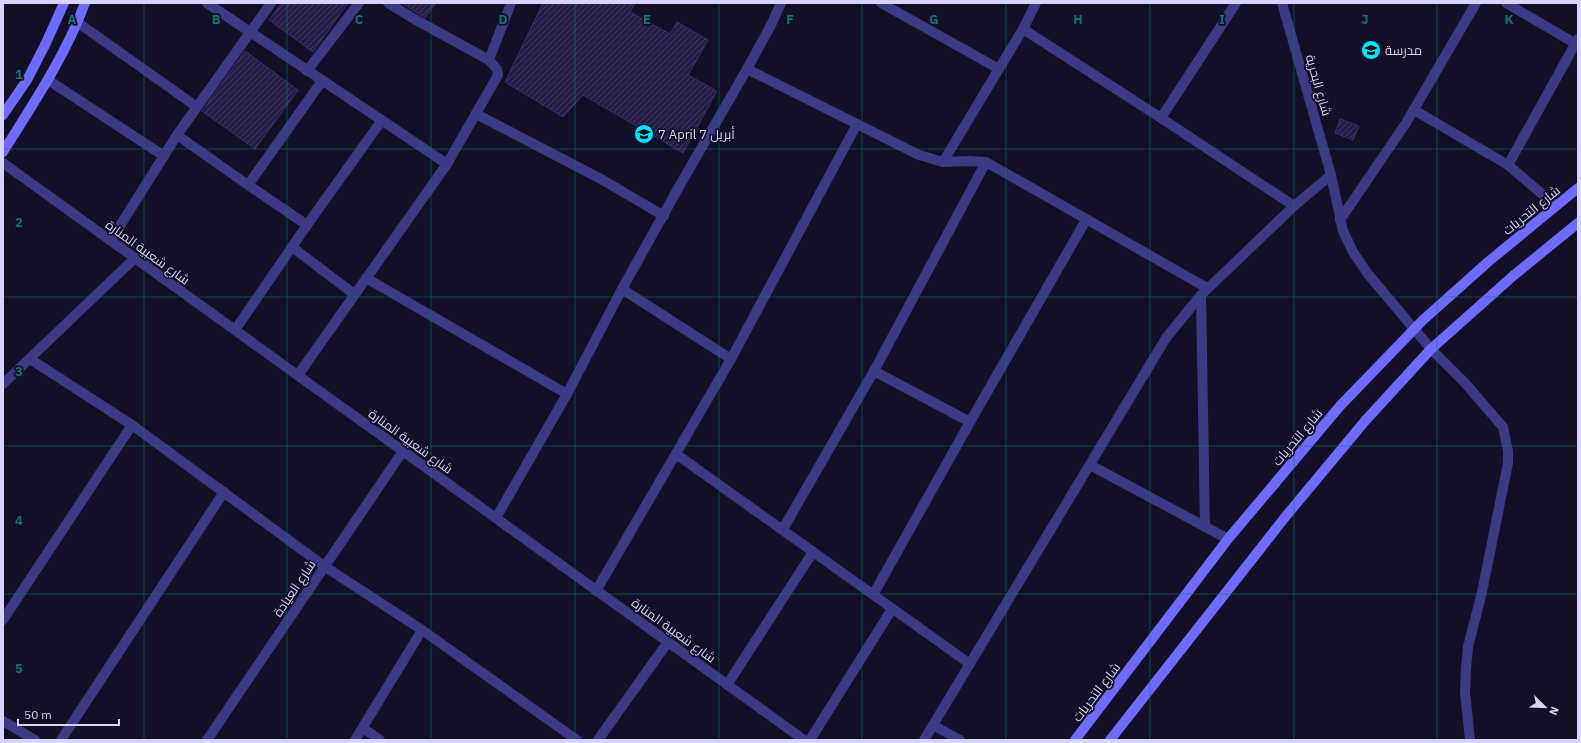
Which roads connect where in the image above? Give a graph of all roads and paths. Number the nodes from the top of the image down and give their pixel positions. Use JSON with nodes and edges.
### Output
{"nodes":[{"id":1,"x":64,"y":3,"type":"edge"},
{"id":2,"x":84,"y":3,"type":"edge"},
{"id":3,"x":207,"y":3,"type":"edge"},
{"id":4,"x":271,"y":3,"type":"edge"},
{"id":5,"x":359,"y":3,"type":"edge"},
{"id":6,"x":388,"y":3,"type":"edge"},
{"id":7,"x":511,"y":3,"type":"edge"},
{"id":8,"x":781,"y":3,"type":"edge"},
{"id":9,"x":881,"y":3,"type":"edge"},
{"id":10,"x":1036,"y":3,"type":"edge"},
{"id":11,"x":1236,"y":3,"type":"edge"},
{"id":12,"x":1282,"y":3,"type":"edge"},
{"id":13,"x":1476,"y":3,"type":"edge"},
{"id":14,"x":1506,"y":3,"type":"edge"},
{"id":15,"x":893,"y":6,"type":"edge"},
{"id":16,"x":77,"y":22,"type":"junction"},
{"id":17,"x":1022,"y":29,"type":"junction"},
{"id":18,"x":251,"y":32,"type":"junction"},
{"id":19,"x":1577,"y":43,"type":"edge"},
{"id":20,"x":489,"y":60,"type":"junction"},
{"id":21,"x":747,"y":69,"type":"junction"},
{"id":22,"x":999,"y":69,"type":"junction"},
{"id":23,"x":307,"y":71,"type":"junction"},
{"id":24,"x":48,"y":80,"type":"junction"},
{"id":25,"x":322,"y":81,"type":"junction"},
{"id":26,"x":197,"y":107,"type":"junction"},
{"id":27,"x":1414,"y":110,"type":"junction"},
{"id":28,"x":476,"y":114,"type":"junction"},
{"id":29,"x":3,"y":115,"type":"edge"},
{"id":30,"x":1161,"y":118,"type":"junction"},
{"id":31,"x":382,"y":120,"type":"junction"},
{"id":32,"x":856,"y":124,"type":"junction"},
{"id":33,"x":177,"y":135,"type":"junction"},
{"id":34,"x":3,"y":152,"type":"edge"},
{"id":35,"x":164,"y":156,"type":"junction"},
{"id":36,"x":943,"y":162,"type":"junction"},
{"id":37,"x":986,"y":162,"type":"junction"},
{"id":38,"x":3,"y":163,"type":"edge"},
{"id":39,"x":447,"y":164,"type":"junction"},
{"id":40,"x":1508,"y":164,"type":"junction"},
{"id":41,"x":1331,"y":175,"type":"junction"},
{"id":42,"x":248,"y":186,"type":"junction"},
{"id":43,"x":1578,"y":188,"type":"edge"},
{"id":44,"x":1294,"y":206,"type":"junction"},
{"id":45,"x":1556,"y":206,"type":"junction"},
{"id":46,"x":664,"y":216,"type":"junction"},
{"id":47,"x":1086,"y":220,"type":"junction"},
{"id":48,"x":1340,"y":220,"type":"junction"},
{"id":49,"x":1578,"y":223,"type":"edge"},
{"id":50,"x":307,"y":225,"type":"junction"},
{"id":51,"x":110,"y":240,"type":"junction"},
{"id":52,"x":292,"y":247,"type":"junction"},
{"id":53,"x":135,"y":258,"type":"junction"},
{"id":54,"x":366,"y":278,"type":"junction"},
{"id":55,"x":622,"y":289,"type":"junction"},
{"id":56,"x":1204,"y":291,"type":"junction"},
{"id":57,"x":354,"y":294,"type":"junction"},
{"id":58,"x":1414,"y":329,"type":"junction"},
{"id":59,"x":235,"y":330,"type":"junction"},
{"id":60,"x":1431,"y":349,"type":"junction"},
{"id":61,"x":30,"y":359,"type":"junction"},
{"id":62,"x":731,"y":359,"type":"junction"},
{"id":63,"x":874,"y":371,"type":"junction"},
{"id":64,"x":298,"y":375,"type":"junction"},
{"id":65,"x":3,"y":384,"type":"edge"},
{"id":66,"x":567,"y":394,"type":"junction"},
{"id":67,"x":970,"y":422,"type":"junction"},
{"id":68,"x":132,"y":425,"type":"junction"},
{"id":69,"x":403,"y":451,"type":"junction"},
{"id":70,"x":676,"y":454,"type":"junction"},
{"id":71,"x":1090,"y":464,"type":"junction"},
{"id":72,"x":224,"y":492,"type":"junction"},
{"id":73,"x":496,"y":518,"type":"junction"},
{"id":74,"x":1205,"y":527,"type":"junction"},
{"id":75,"x":783,"y":529,"type":"junction"},
{"id":76,"x":1228,"y":539,"type":"junction"},
{"id":77,"x":814,"y":552,"type":"junction"},
{"id":78,"x":324,"y":566,"type":"junction"},
{"id":79,"x":596,"y":590,"type":"junction"},
{"id":80,"x":873,"y":595,"type":"junction"},
{"id":81,"x":892,"y":609,"type":"junction"},
{"id":82,"x":3,"y":620,"type":"edge"},
{"id":83,"x":422,"y":630,"type":"junction"},
{"id":84,"x":668,"y":642,"type":"junction"},
{"id":85,"x":970,"y":664,"type":"junction"},
{"id":86,"x":727,"y":685,"type":"junction"},
{"id":87,"x":3,"y":720,"type":"edge"},
{"id":88,"x":933,"y":725,"type":"junction"},
{"id":89,"x":363,"y":728,"type":"junction"},
{"id":90,"x":35,"y":740,"type":"edge"},
{"id":91,"x":61,"y":740,"type":"edge"},
{"id":92,"x":207,"y":740,"type":"edge"},
{"id":93,"x":355,"y":740,"type":"edge"},
{"id":94,"x":380,"y":740,"type":"edge"},
{"id":95,"x":577,"y":740,"type":"edge"},
{"id":96,"x":598,"y":740,"type":"edge"},
{"id":97,"x":804,"y":740,"type":"edge"},
{"id":98,"x":810,"y":740,"type":"edge"},
{"id":99,"x":924,"y":740,"type":"edge"},
{"id":100,"x":960,"y":740,"type":"edge"},
{"id":101,"x":1075,"y":740,"type":"edge"},
{"id":102,"x":1110,"y":740,"type":"edge"},
{"id":103,"x":1470,"y":740,"type":"edge"}],
"edges":[{"from":1,"to":29,"type":"main road"},
{"from":2,"to":16,"type":"main road"},
{"from":3,"to":18,"type":"street"},
{"from":4,"to":18,"type":"street"},
{"from":5,"to":23,"type":"street"},
{"from":6,"to":20,"type":"street"},
{"from":7,"to":20,"type":"street"},
{"from":8,"to":21,"type":"street"},
{"from":9,"to":15,"type":"street"},
{"from":10,"to":17,"type":"street"},
{"from":11,"to":30,"type":"street"},
{"from":12,"to":41,"type":"street","name":"شارع البحرية"},
{"from":13,"to":27,"type":"street"},
{"from":14,"to":19,"type":"street"},
{"from":15,"to":22,"type":"street"},
{"from":16,"to":24,"type":"main road"},
{"from":16,"to":26,"type":"street"},
{"from":17,"to":22,"type":"street"},
{"from":17,"to":30,"type":"street"},
{"from":18,"to":23,"type":"street"},
{"from":18,"to":26,"type":"street"},
{"from":19,"to":40,"type":"street"},
{"from":20,"to":28,"type":"street"},
{"from":21,"to":32,"type":"street"},
{"from":21,"to":46,"type":"street"},
{"from":22,"to":36,"type":"street"},
{"from":23,"to":25,"type":"street"},
{"from":24,"to":34,"type":"main road"},
{"from":24,"to":35,"type":"street"},
{"from":25,"to":31,"type":"street"},
{"from":25,"to":42,"type":"street"},
{"from":26,"to":33,"type":"street"},
{"from":27,"to":40,"type":"street"},
{"from":27,"to":48,"type":"street"},
{"from":28,"to":39,"type":"street"},
{"from":28,"to":46,"type":"street"},
{"from":30,"to":44,"type":"street"},
{"from":31,"to":39,"type":"street"},
{"from":31,"to":50,"type":"street"},
{"from":32,"to":36,"type":"street"},
{"from":32,"to":62,"type":"street"},
{"from":33,"to":35,"type":"street"},
{"from":33,"to":42,"type":"street"},
{"from":35,"to":51,"type":"street"},
{"from":36,"to":37,"type":"street"},
{"from":37,"to":47,"type":"street"},
{"from":37,"to":63,"type":"street"},
{"from":38,"to":51,"type":"street","name":"شارع شعبية المنارة"},
{"from":39,"to":54,"type":"street"},
{"from":40,"to":45,"type":"street"},
{"from":41,"to":44,"type":"street"},
{"from":41,"to":48,"type":"street","name":"شارع البحرية"},
{"from":42,"to":50,"type":"street"},
{"from":43,"to":45,"type":"main road","name":"شارع التحريات"},
{"from":44,"to":56,"type":"street"},
{"from":45,"to":58,"type":"main road","name":"شارع التحريات"},
{"from":46,"to":55,"type":"street"},
{"from":47,"to":56,"type":"street"},
{"from":47,"to":67,"type":"street"},
{"from":48,"to":58,"type":"street","name":"شارع البحرية"},
{"from":49,"to":60,"type":"main road"},
{"from":50,"to":52,"type":"street"},
{"from":51,"to":53,"type":"street","name":"شارع شعبية المنارة"},
{"from":52,"to":57,"type":"street"},
{"from":52,"to":59,"type":"street"},
{"from":53,"to":59,"type":"street","name":"شارع شعبية المنارة"},
{"from":53,"to":61,"type":"street"},
{"from":54,"to":57,"type":"street"},
{"from":54,"to":66,"type":"street"},
{"from":55,"to":62,"type":"street"},
{"from":55,"to":66,"type":"street"},
{"from":56,"to":71,"type":"street"},
{"from":56,"to":74,"type":"street"},
{"from":57,"to":64,"type":"street"},
{"from":58,"to":60,"type":"street","name":"شارع البحرية"},
{"from":58,"to":76,"type":"main road","name":"شارع التحريات"},
{"from":59,"to":64,"type":"street","name":"شارع شعبية المنارة"},
{"from":60,"to":102,"type":"main road"},
{"from":60,"to":103,"type":"street","name":"شارع البحرية"},
{"from":61,"to":65,"type":"street"},
{"from":61,"to":68,"type":"street"},
{"from":62,"to":70,"type":"street"},
{"from":63,"to":67,"type":"street"},
{"from":63,"to":75,"type":"street"},
{"from":64,"to":69,"type":"street","name":"شارع شعبية المنارة"},
{"from":66,"to":73,"type":"street"},
{"from":67,"to":80,"type":"street"},
{"from":68,"to":72,"type":"street"},
{"from":68,"to":82,"type":"street"},
{"from":69,"to":73,"type":"street","name":"شارع شعبية المنارة"},
{"from":69,"to":78,"type":"street","name":"شارع العيادة"},
{"from":70,"to":75,"type":"street"},
{"from":70,"to":79,"type":"street"},
{"from":71,"to":74,"type":"street"},
{"from":71,"to":85,"type":"street"},
{"from":72,"to":78,"type":"street"},
{"from":72,"to":91,"type":"street"},
{"from":73,"to":79,"type":"street","name":"شارع شعبية المنارة"},
{"from":74,"to":76,"type":"street"},
{"from":75,"to":77,"type":"street"},
{"from":76,"to":101,"type":"main road","name":"شارع التحريات"},
{"from":77,"to":80,"type":"street"},
{"from":77,"to":86,"type":"street"},
{"from":78,"to":83,"type":"street"},
{"from":78,"to":92,"type":"street","name":"شارع العيادة"},
{"from":79,"to":84,"type":"street","name":"شارع شعبية المنارة"},
{"from":80,"to":81,"type":"street"},
{"from":81,"to":85,"type":"street"},
{"from":81,"to":98,"type":"street"},
{"from":83,"to":89,"type":"street"},
{"from":83,"to":95,"type":"street"},
{"from":84,"to":86,"type":"street","name":"شارع شعبية المنارة"},
{"from":84,"to":96,"type":"street"},
{"from":85,"to":88,"type":"street"},
{"from":86,"to":97,"type":"street","name":"شارع شعبية المنارة"},
{"from":87,"to":90,"type":"street"},
{"from":88,"to":99,"type":"street"},
{"from":88,"to":100,"type":"street"},
{"from":89,"to":93,"type":"street"},
{"from":89,"to":94,"type":"street"}]}
